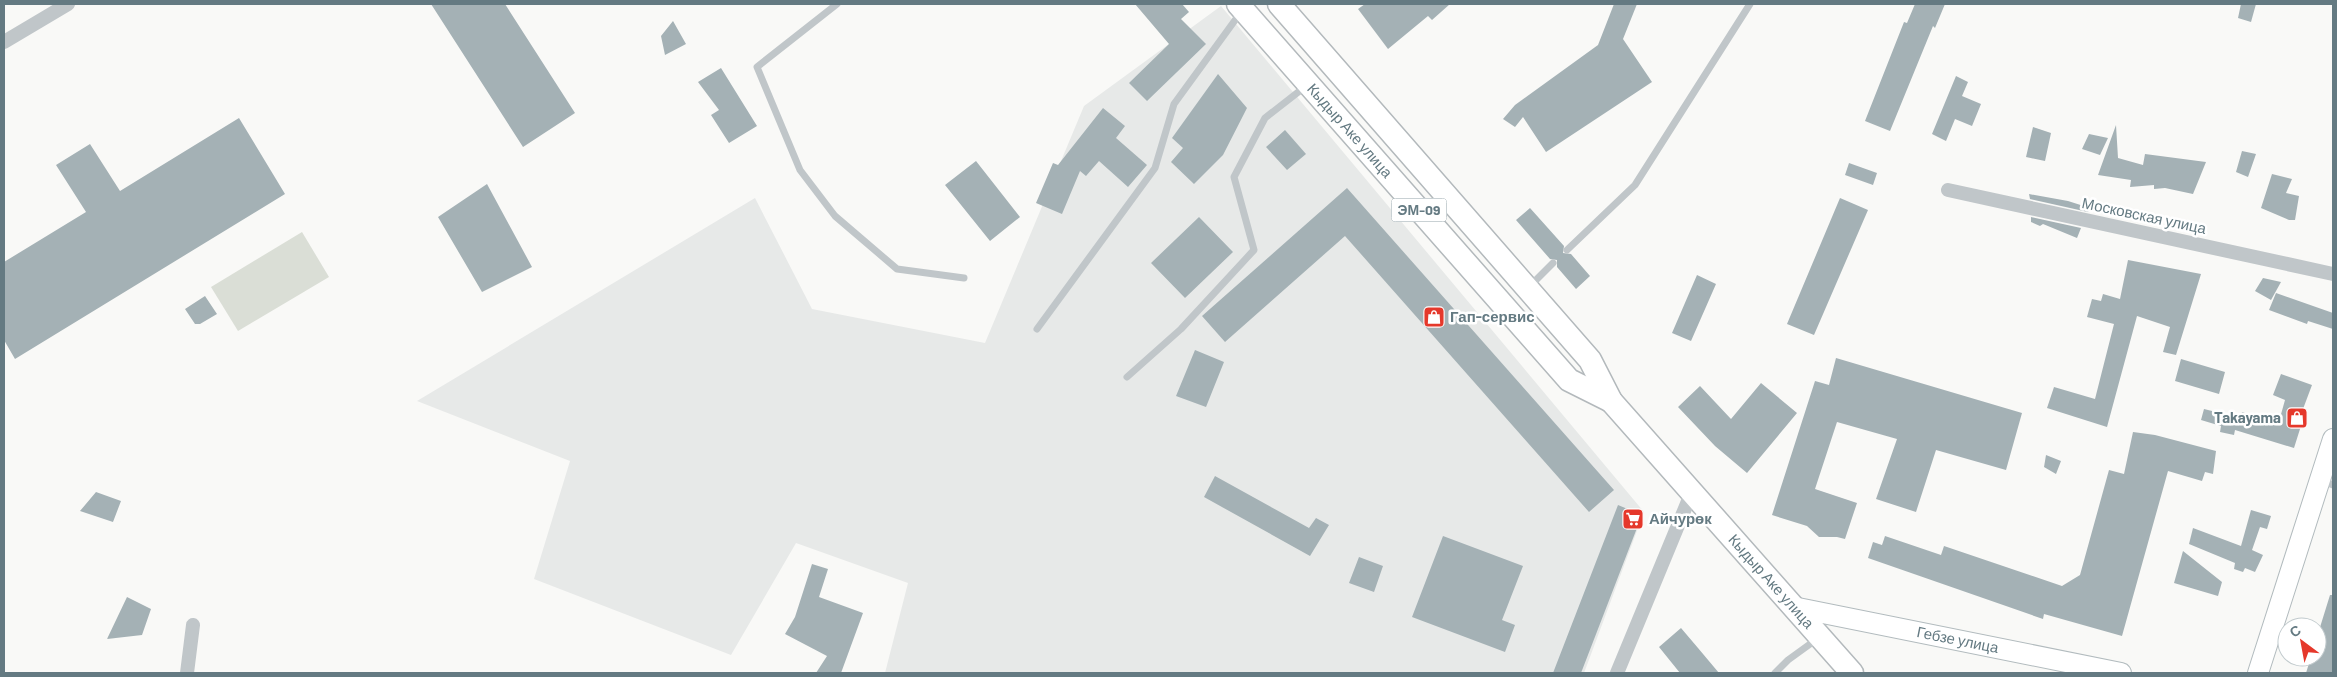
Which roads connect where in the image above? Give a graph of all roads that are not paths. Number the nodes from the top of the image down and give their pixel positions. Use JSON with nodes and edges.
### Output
{"nodes":[{"id":1,"x":68,"y":4,"type":"edge"},
{"id":2,"x":837,"y":4,"type":"edge"},
{"id":3,"x":1280,"y":4,"type":"edge"},
{"id":4,"x":1750,"y":4,"type":"edge"},
{"id":5,"x":1245,"y":6,"type":"edge"},
{"id":6,"x":4,"y":42,"type":"edge"},
{"id":7,"x":1308,"y":84,"type":"junction"},
{"id":8,"x":1948,"y":190,"type":"dead end"},
{"id":9,"x":1567,"y":250,"type":"dead end"},
{"id":10,"x":1553,"y":263,"type":"dead end"},
{"id":11,"x":2333,"y":274,"type":"edge"},
{"id":12,"x":964,"y":278,"type":"dead end"},
{"id":13,"x":1527,"y":289,"type":"junction"},
{"id":14,"x":1036,"y":329,"type":"dead end"},
{"id":15,"x":1127,"y":377,"type":"dead end"},
{"id":16,"x":1611,"y":401,"type":"junction"},
{"id":17,"x":2333,"y":439,"type":"edge"},
{"id":18,"x":2327,"y":482,"type":"edge"},
{"id":19,"x":1691,"y":494,"type":"junction"},
{"id":20,"x":1794,"y":607,"type":"junction"},
{"id":21,"x":193,"y":625,"type":"dead end"},
{"id":22,"x":1820,"y":637,"type":"junction"},
{"id":23,"x":187,"y":673,"type":"edge"},
{"id":24,"x":1616,"y":673,"type":"edge"},
{"id":25,"x":1775,"y":673,"type":"edge"},
{"id":26,"x":1852,"y":673,"type":"edge"},
{"id":27,"x":2121,"y":673,"type":"edge"},
{"id":28,"x":2258,"y":673,"type":"edge"}],
"edges":[{"from":1,"to":6,"type":"street"},
{"from":2,"to":12,"type":"lane"},
{"from":3,"to":13,"type":"highway","name":"Кыдыр Аке улица","number":"ЭМ-09"},
{"from":4,"to":9,"type":"lane"},
{"from":5,"to":7,"type":"highway","name":"Кыдыр Аке улица","number":"ЭМ-09"},
{"from":5,"to":14,"type":"lane"},
{"from":7,"to":15,"type":"lane"},
{"from":7,"to":16,"type":"highway","name":"Кыдыр Аке улица","number":"ЭМ-09"},
{"from":8,"to":11,"type":"street","name":"Московская улица"},
{"from":10,"to":13,"type":"lane"},
{"from":13,"to":16,"type":"highway","name":"Кыдыр Аке улица","number":"ЭМ-09"},
{"from":16,"to":19,"type":"highway","name":"Кыдыр Аке улица","number":"ЭМ-09"},
{"from":17,"to":18,"type":"main road"},
{"from":18,"to":28,"type":"main road"},
{"from":19,"to":20,"type":"highway","name":"Кыдыр Аке улица","number":"ЭМ-09"},
{"from":19,"to":24,"type":"street"},
{"from":20,"to":22,"type":"highway","name":"Кыдыр Аке улица","number":"ЭМ-09"},
{"from":20,"to":27,"type":"main road","name":"Гебзе улица"},
{"from":21,"to":23,"type":"street"},
{"from":22,"to":25,"type":"lane"},
{"from":22,"to":26,"type":"highway","name":"Кыдыр Аке улица","number":"ЭМ-09"}]}
